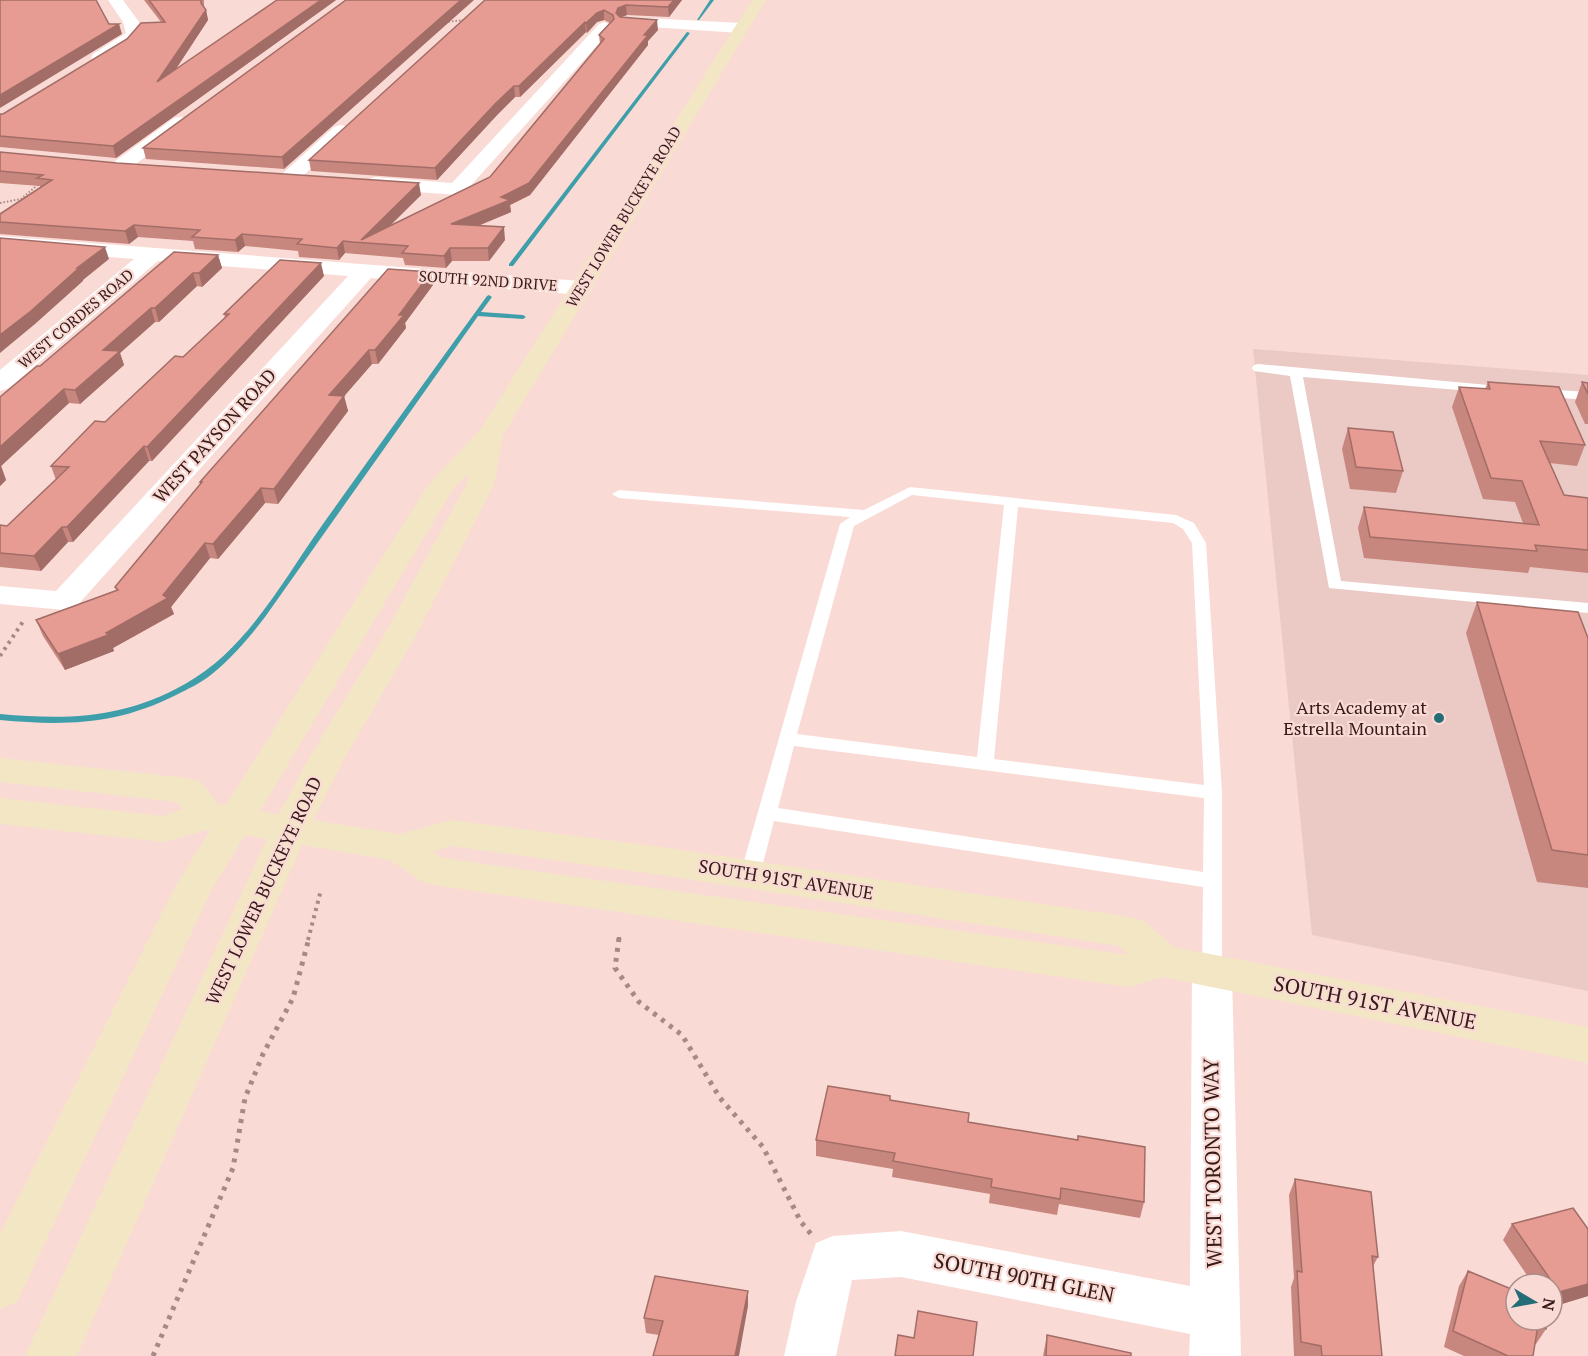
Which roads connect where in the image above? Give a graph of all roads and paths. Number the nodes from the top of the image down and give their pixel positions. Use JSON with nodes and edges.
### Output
{"nodes":[{"id":1,"x":115,"y":0,"type":"edge"},
{"id":2,"x":759,"y":0,"type":"edge"},
{"id":3,"x":465,"y":20,"type":"edge"},
{"id":4,"x":437,"y":21,"type":"edge"},
{"id":5,"x":740,"y":28,"type":"junction"},
{"id":6,"x":85,"y":67,"type":"edge"},
{"id":7,"x":195,"y":111,"type":"edge"},
{"id":8,"x":357,"y":117,"type":"edge"},
{"id":9,"x":154,"y":168,"type":"edge"},
{"id":10,"x":266,"y":176,"type":"edge"},
{"id":11,"x":289,"y":178,"type":"junction"},
{"id":12,"x":46,"y":179,"type":"edge"},
{"id":13,"x":311,"y":179,"type":"edge"},
{"id":14,"x":356,"y":182,"type":"edge"},
{"id":15,"x":0,"y":203,"type":"edge"},
{"id":16,"x":0,"y":242,"type":"edge"},
{"id":17,"x":152,"y":255,"type":"junction"},
{"id":18,"x":365,"y":272,"type":"junction"},
{"id":19,"x":581,"y":288,"type":"junction"},
{"id":20,"x":1258,"y":368,"type":"dead end"},
{"id":21,"x":1296,"y":373,"type":"junction"},
{"id":22,"x":0,"y":383,"type":"edge"},
{"id":23,"x":1588,"y":396,"type":"edge"},
{"id":24,"x":490,"y":435,"type":"junction"},
{"id":25,"x":619,"y":494,"type":"dead end"},
{"id":26,"x":1011,"y":501,"type":"junction"},
{"id":27,"x":867,"y":514,"type":"junction"},
{"id":28,"x":0,"y":595,"type":"edge"},
{"id":29,"x":53,"y":600,"type":"junction"},
{"id":30,"x":1588,"y":608,"type":"edge"},
{"id":31,"x":0,"y":656,"type":"edge"},
{"id":32,"x":788,"y":739,"type":"junction"},
{"id":33,"x":985,"y":764,"type":"junction"},
{"id":34,"x":0,"y":770,"type":"edge"},
{"id":35,"x":1213,"y":793,"type":"junction"},
{"id":36,"x":0,"y":811,"type":"edge"},
{"id":37,"x":767,"y":813,"type":"junction"},
{"id":38,"x":221,"y":818,"type":"junction"},
{"id":39,"x":290,"y":829,"type":"junction"},
{"id":40,"x":400,"y":848,"type":"junction"},
{"id":41,"x":750,"y":874,"type":"junction"},
{"id":42,"x":1213,"y":881,"type":"junction"},
{"id":43,"x":321,"y":890,"type":"dead end"},
{"id":44,"x":620,"y":937,"type":"dead end"},
{"id":45,"x":1162,"y":961,"type":"junction"},
{"id":46,"x":1212,"y":971,"type":"junction"},
{"id":47,"x":1588,"y":1045,"type":"edge"},
{"id":48,"x":833,"y":1259,"type":"junction"},
{"id":49,"x":0,"y":1285,"type":"edge"},
{"id":50,"x":1215,"y":1335,"type":"edge"},
{"id":51,"x":51,"y":1356,"type":"edge"},
{"id":52,"x":153,"y":1356,"type":"edge"},
{"id":53,"x":810,"y":1356,"type":"edge"}],
"edges":[{"from":1,"to":6,"type":"street"},
{"from":2,"to":5,"type":"main road","name":"WEST LOWER BUCKEYE ROAD"},
{"from":3,"to":4,"type":"path"},
{"from":5,"to":14,"type":"street"},
{"from":5,"to":19,"type":"main road","name":"WEST LOWER BUCKEYE ROAD"},
{"from":7,"to":9,"type":"street"},
{"from":8,"to":11,"type":"street"},
{"from":10,"to":11,"type":"street"},
{"from":11,"to":13,"type":"street"},
{"from":12,"to":15,"type":"path"},
{"from":16,"to":17,"type":"street","name":"SOUTH 92ND DRIVE"},
{"from":17,"to":18,"type":"street","name":"SOUTH 92ND DRIVE"},
{"from":17,"to":22,"type":"street","name":"WEST CORDES ROAD"},
{"from":18,"to":19,"type":"street","name":"SOUTH 92ND DRIVE"},
{"from":18,"to":29,"type":"street","name":"WEST PAYSON ROAD"},
{"from":19,"to":24,"type":"main road","name":"WEST LOWER BUCKEYE ROAD"},
{"from":20,"to":21,"type":"lane"},
{"from":21,"to":23,"type":"lane"},
{"from":21,"to":30,"type":"lane"},
{"from":24,"to":38,"type":"main road","name":"WEST LOWER BUCKEYE ROAD"},
{"from":24,"to":39,"type":"main road","name":"WEST LOWER BUCKEYE ROAD"},
{"from":25,"to":27,"type":"lane"},
{"from":26,"to":27,"type":"lane"},
{"from":26,"to":33,"type":"lane"},
{"from":26,"to":35,"type":"lane"},
{"from":27,"to":32,"type":"lane"},
{"from":28,"to":29,"type":"street"},
{"from":29,"to":31,"type":"path"},
{"from":32,"to":33,"type":"lane"},
{"from":32,"to":37,"type":"lane"},
{"from":33,"to":35,"type":"lane"},
{"from":34,"to":38,"type":"main road"},
{"from":35,"to":42,"type":"lane"},
{"from":36,"to":38,"type":"main road","name":"SOUTH 91ST AVENUE"},
{"from":37,"to":41,"type":"lane"},
{"from":37,"to":42,"type":"lane"},
{"from":38,"to":39,"type":"main road","name":"SOUTH 91ST AVENUE"},
{"from":38,"to":49,"type":"main road","name":"WEST LOWER BUCKEYE ROAD"},
{"from":39,"to":40,"type":"main road","name":"SOUTH 91ST AVENUE"},
{"from":39,"to":51,"type":"main road","name":"WEST LOWER BUCKEYE ROAD"},
{"from":40,"to":41,"type":"main road","name":"SOUTH 91ST AVENUE"},
{"from":40,"to":45,"type":"main road","name":"SOUTH 91ST AVENUE"},
{"from":41,"to":45,"type":"main road","name":"SOUTH 91ST AVENUE"},
{"from":42,"to":46,"type":"lane"},
{"from":43,"to":52,"type":"path"},
{"from":44,"to":48,"type":"path"},
{"from":45,"to":46,"type":"main road","name":"SOUTH 91ST AVENUE"},
{"from":46,"to":47,"type":"main road","name":"SOUTH 91ST AVENUE"},
{"from":46,"to":50,"type":"street","name":"WEST TORONTO WAY"},
{"from":48,"to":50,"type":"street","name":"SOUTH 90TH GLEN"},
{"from":48,"to":53,"type":"street"}]}
